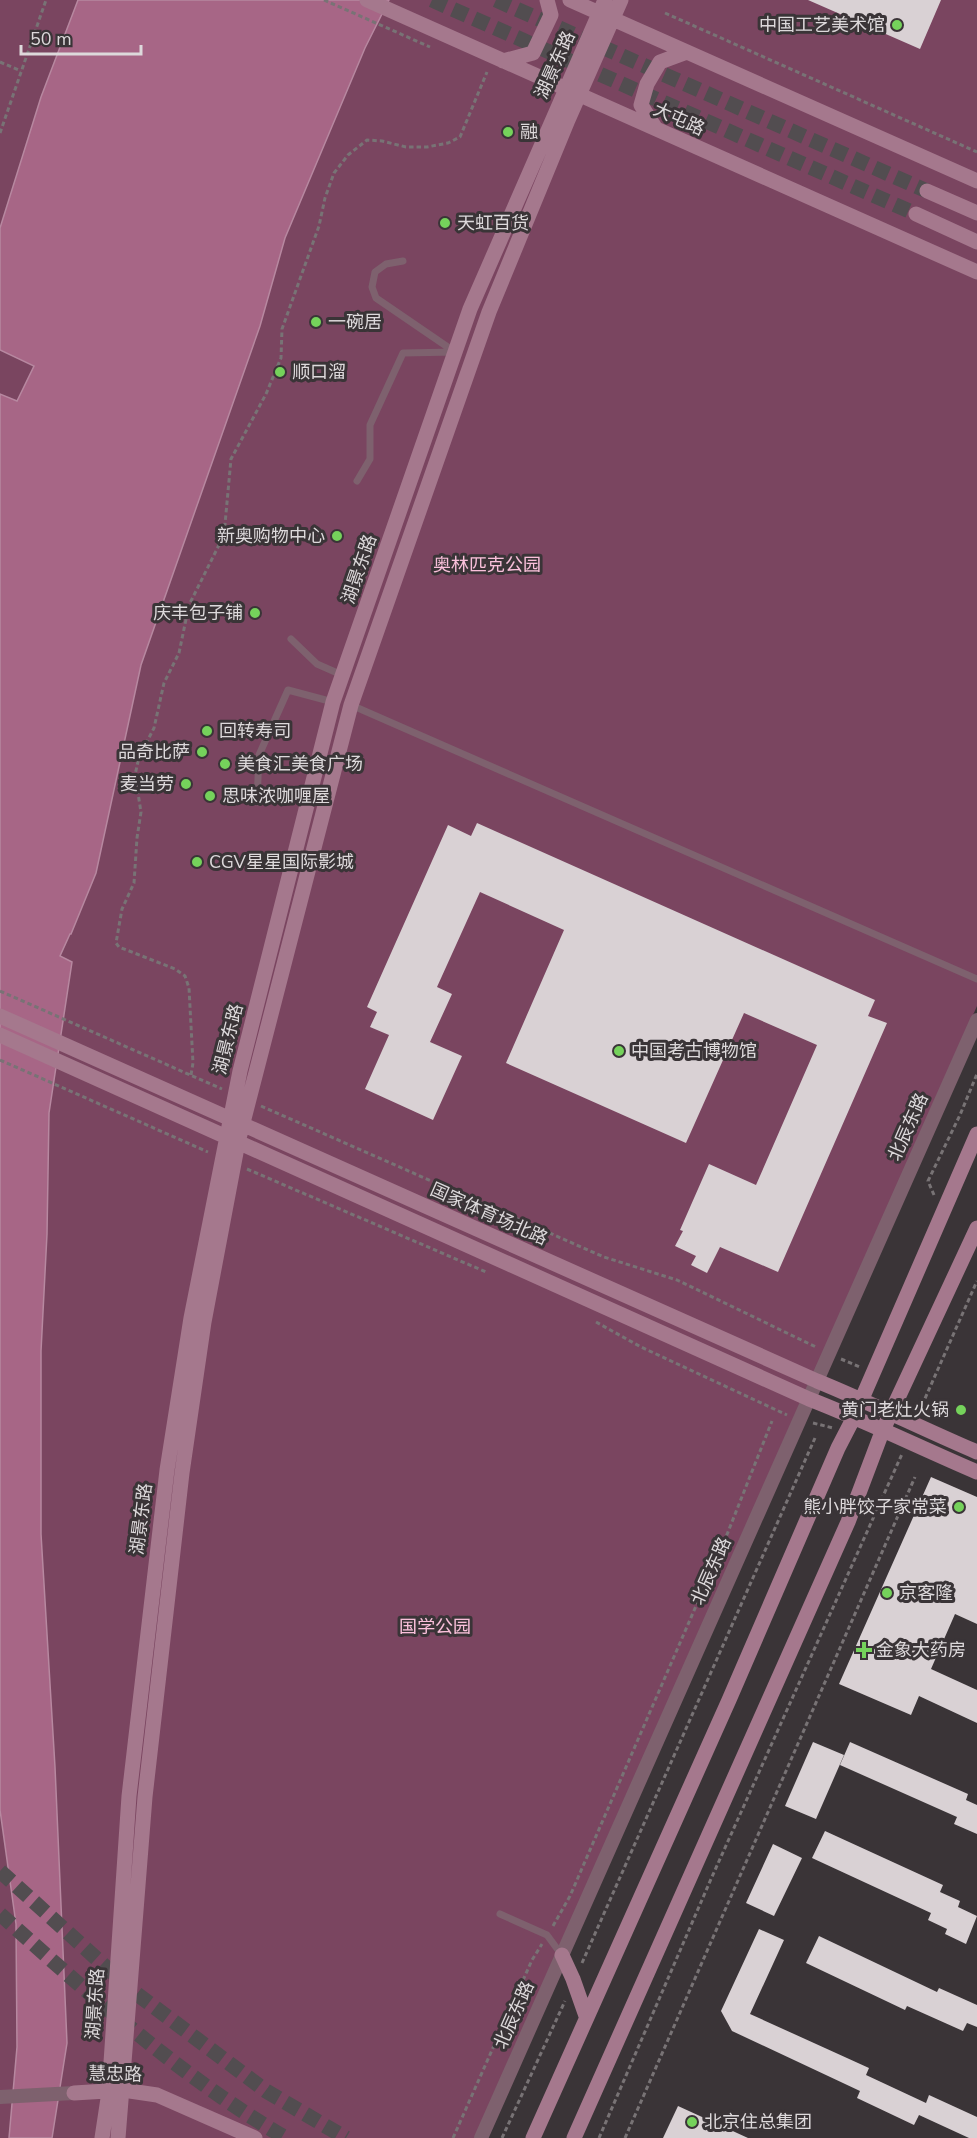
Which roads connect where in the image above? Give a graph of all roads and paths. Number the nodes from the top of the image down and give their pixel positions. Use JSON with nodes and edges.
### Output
{"nodes":[{"id":1,"x":46,"y":0,"type":"edge"},
{"id":2,"x":324,"y":0,"type":"edge"},
{"id":3,"x":367,"y":0,"type":"edge"},
{"id":4,"x":547,"y":0,"type":"edge"},
{"id":5,"x":570,"y":0,"type":"edge"},
{"id":6,"x":621,"y":0,"type":"edge"},
{"id":7,"x":606,"y":10,"type":"edge"},
{"id":8,"x":664,"y":13,"type":"dead end"},
{"id":9,"x":388,"y":28,"type":"dead end"},
{"id":10,"x":687,"y":52,"type":"junction"},
{"id":11,"x":503,"y":61,"type":"junction"},
{"id":12,"x":0,"y":62,"type":"edge"},
{"id":13,"x":21,"y":71,"type":"junction"},
{"id":14,"x":487,"y":72,"type":"dead end"},
{"id":15,"x":572,"y":92,"type":"junction"},
{"id":16,"x":657,"y":130,"type":"junction"},
{"id":17,"x":0,"y":133,"type":"edge"},
{"id":18,"x":977,"y":152,"type":"edge"},
{"id":19,"x":977,"y":181,"type":"edge"},
{"id":20,"x":927,"y":191,"type":"tunnel mouth"},
{"id":21,"x":977,"y":213,"type":"edge"},
{"id":22,"x":916,"y":214,"type":"tunnel mouth"},
{"id":23,"x":977,"y":242,"type":"edge"},
{"id":24,"x":403,"y":261,"type":"dead end"},
{"id":25,"x":977,"y":272,"type":"edge"},
{"id":26,"x":455,"y":352,"type":"junction"},
{"id":27,"x":357,"y":481,"type":"dead end"},
{"id":28,"x":291,"y":639,"type":"dead end"},
{"id":29,"x":342,"y":675,"type":"junction"},
{"id":30,"x":333,"y":702,"type":"junction"},
{"id":31,"x":351,"y":705,"type":"junction"},
{"id":32,"x":258,"y":802,"type":"dead end"},
{"id":33,"x":977,"y":979,"type":"edge"},
{"id":34,"x":0,"y":991,"type":"edge"},
{"id":35,"x":0,"y":1016,"type":"edge"},
{"id":36,"x":977,"y":1020,"type":"edge"},
{"id":37,"x":0,"y":1035,"type":"edge"},
{"id":38,"x":0,"y":1060,"type":"edge"},
{"id":39,"x":977,"y":1074,"type":"edge"},
{"id":40,"x":191,"y":1075,"type":"junction"},
{"id":41,"x":235,"y":1094,"type":"junction"},
{"id":42,"x":249,"y":1100,"type":"junction"},
{"id":43,"x":237,"y":1123,"type":"junction"},
{"id":44,"x":977,"y":1134,"type":"edge"},
{"id":45,"x":233,"y":1140,"type":"junction"},
{"id":46,"x":229,"y":1161,"type":"junction"},
{"id":47,"x":943,"y":1212,"type":"junction"},
{"id":48,"x":977,"y":1228,"type":"edge"},
{"id":49,"x":491,"y":1275,"type":"dead end"},
{"id":50,"x":977,"y":1281,"type":"edge"},
{"id":51,"x":596,"y":1322,"type":"dead end"},
{"id":52,"x":830,"y":1354,"type":"junction"},
{"id":53,"x":872,"y":1373,"type":"junction"},
{"id":54,"x":817,"y":1381,"type":"junction"},
{"id":55,"x":809,"y":1399,"type":"junction"},
{"id":56,"x":861,"y":1399,"type":"junction"},
{"id":57,"x":891,"y":1413,"type":"junction"},
{"id":58,"x":854,"y":1417,"type":"junction"},
{"id":59,"x":800,"y":1419,"type":"junction"},
{"id":60,"x":772,"y":1421,"type":"dead end"},
{"id":61,"x":914,"y":1425,"type":"junction"},
{"id":62,"x":846,"y":1432,"type":"junction"},
{"id":63,"x":882,"y":1432,"type":"junction"},
{"id":64,"x":815,"y":1438,"type":"dead end"},
{"id":65,"x":907,"y":1442,"type":"junction"},
{"id":66,"x":977,"y":1452,"type":"edge"},
{"id":67,"x":977,"y":1473,"type":"edge"},
{"id":68,"x":915,"y":1477,"type":"dead end"},
{"id":69,"x":500,"y":1914,"type":"dead end"},
{"id":70,"x":547,"y":1935,"type":"junction"},
{"id":71,"x":562,"y":1955,"type":"junction"},
{"id":72,"x":573,"y":1978,"type":"junction"},
{"id":73,"x":586,"y":2016,"type":"junction"},
{"id":74,"x":116,"y":2091,"type":"junction"},
{"id":75,"x":68,"y":2093,"type":"joint"},
{"id":76,"x":2,"y":2097,"type":"edge"},
{"id":77,"x":102,"y":2138,"type":"edge"},
{"id":78,"x":118,"y":2138,"type":"edge"},
{"id":79,"x":255,"y":2138,"type":"edge"},
{"id":80,"x":453,"y":2138,"type":"edge"},
{"id":81,"x":481,"y":2138,"type":"edge"},
{"id":82,"x":501,"y":2138,"type":"edge"},
{"id":83,"x":533,"y":2138,"type":"edge"},
{"id":84,"x":574,"y":2138,"type":"edge"},
{"id":85,"x":599,"y":2138,"type":"edge"},
{"id":86,"x":625,"y":2138,"type":"edge"}],
"edges":[{"from":1,"to":13,"type":"path"},
{"from":2,"to":9,"type":"path"},
{"from":3,"to":11,"type":"street","name":"大屯路"},
{"from":4,"to":11,"type":"street"},
{"from":5,"to":7,"type":"street"},
{"from":6,"to":7,"type":"street","name":"湖景东路"},
{"from":7,"to":10,"type":"street"},
{"from":7,"to":15,"type":"street","name":"湖景东路"},
{"from":8,"to":18,"type":"path"},
{"from":10,"to":16,"type":"street"},
{"from":10,"to":19,"type":"street"},
{"from":11,"to":15,"type":"street","name":"大屯路"},
{"from":12,"to":13,"type":"path"},
{"from":13,"to":17,"type":"path"},
{"from":14,"to":40,"type":"path"},
{"from":15,"to":16,"type":"street","name":"大屯路"},
{"from":15,"to":26,"type":"street","name":"湖景东路"},
{"from":15,"to":31,"type":"street","name":"湖景东路"},
{"from":16,"to":25,"type":"street","name":"大屯路"},
{"from":20,"to":21,"type":"street"},
{"from":22,"to":23,"type":"street"},
{"from":24,"to":26,"type":"lane"},
{"from":26,"to":27,"type":"lane"},
{"from":26,"to":29,"type":"street","name":"湖景东路"},
{"from":28,"to":29,"type":"lane"},
{"from":29,"to":30,"type":"street","name":"湖景东路"},
{"from":30,"to":32,"type":"lane"},
{"from":30,"to":41,"type":"street","name":"湖景东路"},
{"from":31,"to":33,"type":"lane"},
{"from":31,"to":42,"type":"street","name":"湖景东路"},
{"from":34,"to":40,"type":"path"},
{"from":35,"to":43,"type":"street","name":"国家体育场北路"},
{"from":36,"to":52,"type":"street","name":"北辰东路"},
{"from":37,"to":45,"type":"street","name":"国家体育场北路"},
{"from":38,"to":46,"type":"path"},
{"from":39,"to":47,"type":"path"},
{"from":40,"to":41,"type":"path"},
{"from":41,"to":43,"type":"street","name":"湖景东路"},
{"from":42,"to":43,"type":"street","name":"湖景东路"},
{"from":42,"to":52,"type":"path"},
{"from":43,"to":45,"type":"street","name":"湖景东路"},
{"from":43,"to":54,"type":"street","name":"国家体育场北路"},
{"from":44,"to":47,"type":"street"},
{"from":45,"to":46,"type":"street","name":"湖景东路"},
{"from":45,"to":55,"type":"street","name":"国家体育场北路"},
{"from":46,"to":49,"type":"path"},
{"from":46,"to":74,"type":"street","name":"湖景东路"},
{"from":47,"to":53,"type":"street"},
{"from":48,"to":57,"type":"street"},
{"from":50,"to":61,"type":"path"},
{"from":51,"to":59,"type":"path"},
{"from":52,"to":53,"type":"path"},
{"from":52,"to":54,"type":"street","name":"北辰东路"},
{"from":53,"to":56,"type":"street"},
{"from":54,"to":55,"type":"street","name":"北辰东路"},
{"from":54,"to":56,"type":"street","name":"国家体育场北路"},
{"from":55,"to":58,"type":"street","name":"国家体育场北路"},
{"from":55,"to":59,"type":"street","name":"北辰东路"},
{"from":56,"to":57,"type":"street","name":"国家体育场北路"},
{"from":56,"to":58,"type":"street"},
{"from":57,"to":61,"type":"street","name":"国家体育场北路"},
{"from":57,"to":63,"type":"street"},
{"from":58,"to":62,"type":"street"},
{"from":58,"to":63,"type":"street","name":"国家体育场北路"},
{"from":59,"to":62,"type":"path"},
{"from":59,"to":71,"type":"street","name":"北辰东路"},
{"from":60,"to":70,"type":"path"},
{"from":61,"to":66,"type":"street","name":"国家体育场北路"},
{"from":62,"to":73,"type":"street"},
{"from":63,"to":65,"type":"street","name":"国家体育场北路"},
{"from":63,"to":84,"type":"street"},
{"from":64,"to":72,"type":"path"},
{"from":65,"to":67,"type":"street","name":"国家体育场北路"},
{"from":65,"to":85,"type":"path"},
{"from":68,"to":86,"type":"path"},
{"from":69,"to":70,"type":"lane"},
{"from":70,"to":71,"type":"lane"},
{"from":70,"to":80,"type":"path"},
{"from":71,"to":72,"type":"street"},
{"from":71,"to":81,"type":"street","name":"北辰东路"},
{"from":72,"to":73,"type":"street"},
{"from":72,"to":82,"type":"path"},
{"from":73,"to":83,"type":"street"},
{"from":74,"to":75,"type":"street","name":"慧忠路"},
{"from":74,"to":77,"type":"street","name":"湖景东路"},
{"from":74,"to":78,"type":"street","name":"湖景东路"},
{"from":74,"to":79,"type":"street","name":"慧忠路"},
{"from":75,"to":76,"type":"street","name":"慧忠路"}]}
